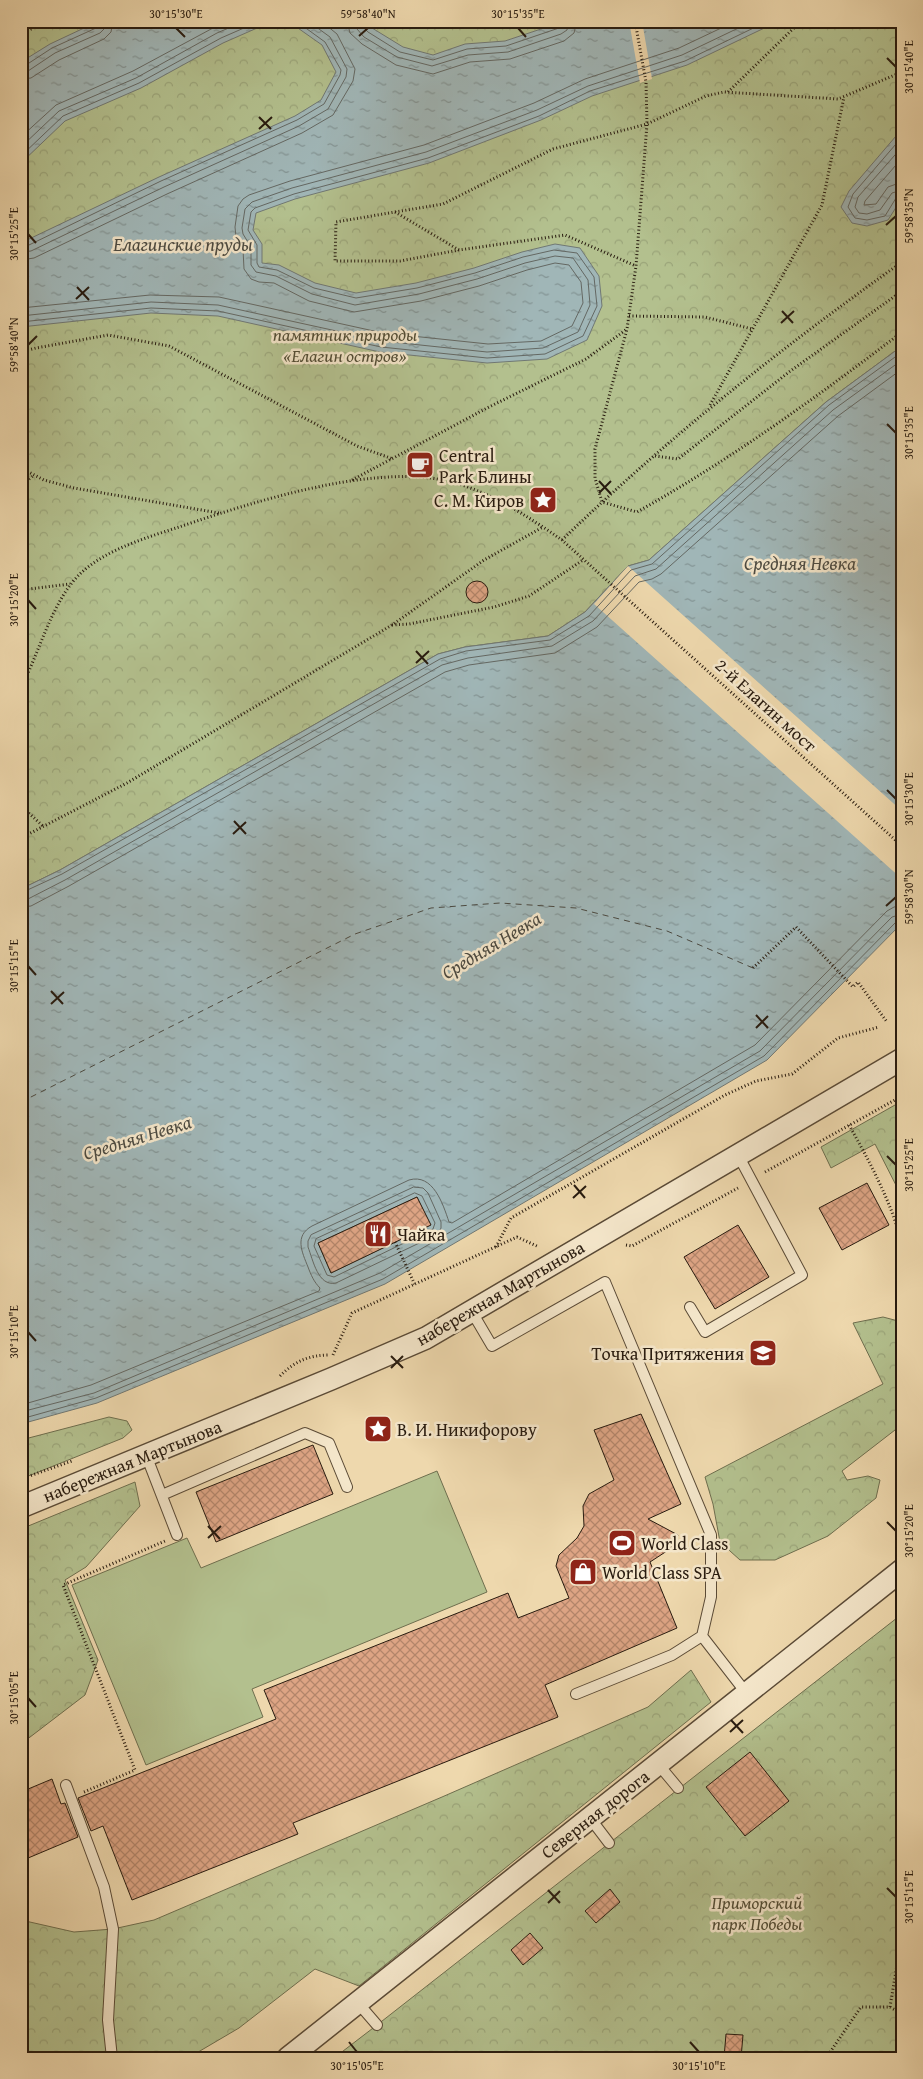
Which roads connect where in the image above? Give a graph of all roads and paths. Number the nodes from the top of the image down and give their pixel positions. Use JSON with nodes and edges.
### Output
{"nodes":[{"id":1,"x":47,"y":21,"type":"edge"},
{"id":2,"x":635,"y":21,"type":"edge"},
{"id":3,"x":801,"y":21,"type":"edge"},
{"id":4,"x":21,"y":34,"type":"edge"},
{"id":5,"x":902,"y":72,"type":"edge"},
{"id":6,"x":728,"y":92,"type":"junction"},
{"id":7,"x":844,"y":97,"type":"junction"},
{"id":8,"x":647,"y":124,"type":"junction"},
{"id":9,"x":395,"y":212,"type":"junction"},
{"id":10,"x":459,"y":250,"type":"junction"},
{"id":11,"x":902,"y":262,"type":"edge"},
{"id":12,"x":636,"y":266,"type":"junction"},
{"id":13,"x":902,"y":291,"type":"edge"},
{"id":14,"x":629,"y":316,"type":"junction"},
{"id":15,"x":627,"y":329,"type":"junction"},
{"id":16,"x":752,"y":329,"type":"junction"},
{"id":17,"x":902,"y":332,"type":"edge"},
{"id":18,"x":21,"y":352,"type":"edge"},
{"id":19,"x":709,"y":407,"type":"junction"},
{"id":20,"x":654,"y":456,"type":"junction"},
{"id":21,"x":392,"y":459,"type":"junction"},
{"id":22,"x":21,"y":468,"type":"edge"},
{"id":23,"x":34,"y":475,"type":"junction"},
{"id":24,"x":350,"y":481,"type":"junction"},
{"id":25,"x":21,"y":486,"type":"edge"},
{"id":26,"x":602,"y":502,"type":"junction"},
{"id":27,"x":222,"y":513,"type":"junction"},
{"id":28,"x":543,"y":527,"type":"junction"},
{"id":29,"x":562,"y":540,"type":"junction"},
{"id":30,"x":583,"y":560,"type":"junction"},
{"id":31,"x":70,"y":584,"type":"junction"},
{"id":32,"x":21,"y":590,"type":"edge"},
{"id":33,"x":392,"y":625,"type":"junction"},
{"id":34,"x":21,"y":688,"type":"edge"},
{"id":35,"x":21,"y":806,"type":"edge"},
{"id":36,"x":44,"y":826,"type":"junction"},
{"id":37,"x":21,"y":838,"type":"edge"},
{"id":38,"x":902,"y":846,"type":"edge"},
{"id":39,"x":753,"y":968,"type":"dead end"},
{"id":40,"x":888,"y":1022,"type":"dead end"},
{"id":41,"x":878,"y":1027,"type":"dead end"},
{"id":42,"x":902,"y":1059,"type":"edge"},
{"id":43,"x":849,"y":1125,"type":"dead end"},
{"id":44,"x":738,"y":1155,"type":"junction"},
{"id":45,"x":518,"y":1238,"type":"dead end"},
{"id":46,"x":395,"y":1242,"type":"dead end"},
{"id":47,"x":902,"y":1243,"type":"edge"},
{"id":48,"x":496,"y":1247,"type":"junction"},
{"id":49,"x":415,"y":1285,"type":"junction"},
{"id":50,"x":690,"y":1307,"type":"dead end"},
{"id":51,"x":472,"y":1312,"type":"junction"},
{"id":52,"x":330,"y":1361,"type":"dead end"},
{"id":53,"x":146,"y":1456,"type":"junction"},
{"id":54,"x":347,"y":1487,"type":"dead end"},
{"id":55,"x":162,"y":1495,"type":"junction"},
{"id":56,"x":21,"y":1507,"type":"edge"},
{"id":57,"x":177,"y":1535,"type":"joint"},
{"id":58,"x":902,"y":1570,"type":"edge"},
{"id":59,"x":702,"y":1636,"type":"junction"},
{"id":60,"x":576,"y":1694,"type":"dead end"},
{"id":61,"x":747,"y":1694,"type":"junction"},
{"id":62,"x":658,"y":1764,"type":"junction"},
{"id":63,"x":66,"y":1785,"type":"dead end"},
{"id":64,"x":678,"y":1788,"type":"dead end"},
{"id":65,"x":87,"y":1801,"type":"dead end"},
{"id":66,"x":590,"y":1818,"type":"junction"},
{"id":67,"x":609,"y":1843,"type":"dead end"},
{"id":68,"x":902,"y":1918,"type":"edge"},
{"id":69,"x":899,"y":1965,"type":"edge"},
{"id":70,"x":358,"y":2003,"type":"junction"},
{"id":71,"x":890,"y":2007,"type":"junction"},
{"id":72,"x":902,"y":2014,"type":"edge"},
{"id":73,"x":377,"y":2025,"type":"dead end"},
{"id":74,"x":112,"y":2058,"type":"edge"},
{"id":75,"x":288,"y":2058,"type":"edge"},
{"id":76,"x":826,"y":2058,"type":"edge"}],
"edges":[{"from":1,"to":4,"type":"path"},
{"from":2,"to":8,"type":"path"},
{"from":3,"to":6,"type":"path"},
{"from":5,"to":7,"type":"path"},
{"from":6,"to":7,"type":"path"},
{"from":6,"to":8,"type":"path"},
{"from":7,"to":16,"type":"path"},
{"from":8,"to":9,"type":"path"},
{"from":8,"to":12,"type":"path"},
{"from":9,"to":10,"type":"path"},
{"from":9,"to":10,"type":"path"},
{"from":10,"to":12,"type":"path"},
{"from":11,"to":19,"type":"path"},
{"from":12,"to":14,"type":"path"},
{"from":13,"to":20,"type":"path"},
{"from":14,"to":15,"type":"path"},
{"from":14,"to":16,"type":"path"},
{"from":15,"to":21,"type":"path"},
{"from":15,"to":26,"type":"path"},
{"from":16,"to":19,"type":"path"},
{"from":17,"to":26,"type":"path"},
{"from":18,"to":21,"type":"path"},
{"from":19,"to":20,"type":"path"},
{"from":20,"to":26,"type":"path"},
{"from":21,"to":24,"type":"path"},
{"from":22,"to":23,"type":"path"},
{"from":23,"to":25,"type":"path"},
{"from":23,"to":27,"type":"path"},
{"from":24,"to":27,"type":"path"},
{"from":24,"to":28,"type":"path","name":"2-й Елагин мост"},
{"from":26,"to":29,"type":"path"},
{"from":27,"to":31,"type":"path"},
{"from":28,"to":29,"type":"path","name":"2-й Елагин мост"},
{"from":28,"to":33,"type":"path"},
{"from":29,"to":30,"type":"path","name":"2-й Елагин мост"},
{"from":30,"to":33,"type":"path"},
{"from":30,"to":38,"type":"path","name":"2-й Елагин мост"},
{"from":31,"to":32,"type":"path"},
{"from":31,"to":34,"type":"path"},
{"from":33,"to":36,"type":"path"},
{"from":35,"to":36,"type":"path"},
{"from":36,"to":37,"type":"path"},
{"from":39,"to":40,"type":"path"},
{"from":41,"to":48,"type":"path"},
{"from":42,"to":44,"type":"street","name":"набережная Мартынова"},
{"from":43,"to":47,"type":"path"},
{"from":44,"to":50,"type":"lane"},
{"from":44,"to":51,"type":"street","name":"набережная Мартынова"},
{"from":45,"to":48,"type":"path"},
{"from":46,"to":49,"type":"path"},
{"from":48,"to":49,"type":"path"},
{"from":49,"to":52,"type":"path"},
{"from":51,"to":53,"type":"street","name":"набережная Мартынова"},
{"from":51,"to":59,"type":"lane"},
{"from":53,"to":55,"type":"lane"},
{"from":53,"to":56,"type":"street","name":"набережная Мартынова"},
{"from":54,"to":55,"type":"lane"},
{"from":55,"to":57,"type":"lane"},
{"from":57,"to":65,"type":"path"},
{"from":58,"to":61,"type":"street","name":"Северная дорога"},
{"from":59,"to":60,"type":"lane"},
{"from":59,"to":61,"type":"lane"},
{"from":61,"to":62,"type":"street","name":"Северная дорога"},
{"from":62,"to":64,"type":"lane"},
{"from":62,"to":66,"type":"street","name":"Северная дорога"},
{"from":63,"to":74,"type":"lane"},
{"from":66,"to":67,"type":"lane"},
{"from":66,"to":70,"type":"street","name":"Северная дорога"},
{"from":68,"to":69,"type":"path"},
{"from":69,"to":71,"type":"path"},
{"from":70,"to":73,"type":"lane"},
{"from":70,"to":75,"type":"street","name":"Северная дорога"},
{"from":71,"to":72,"type":"path"},
{"from":71,"to":76,"type":"path"}]}
